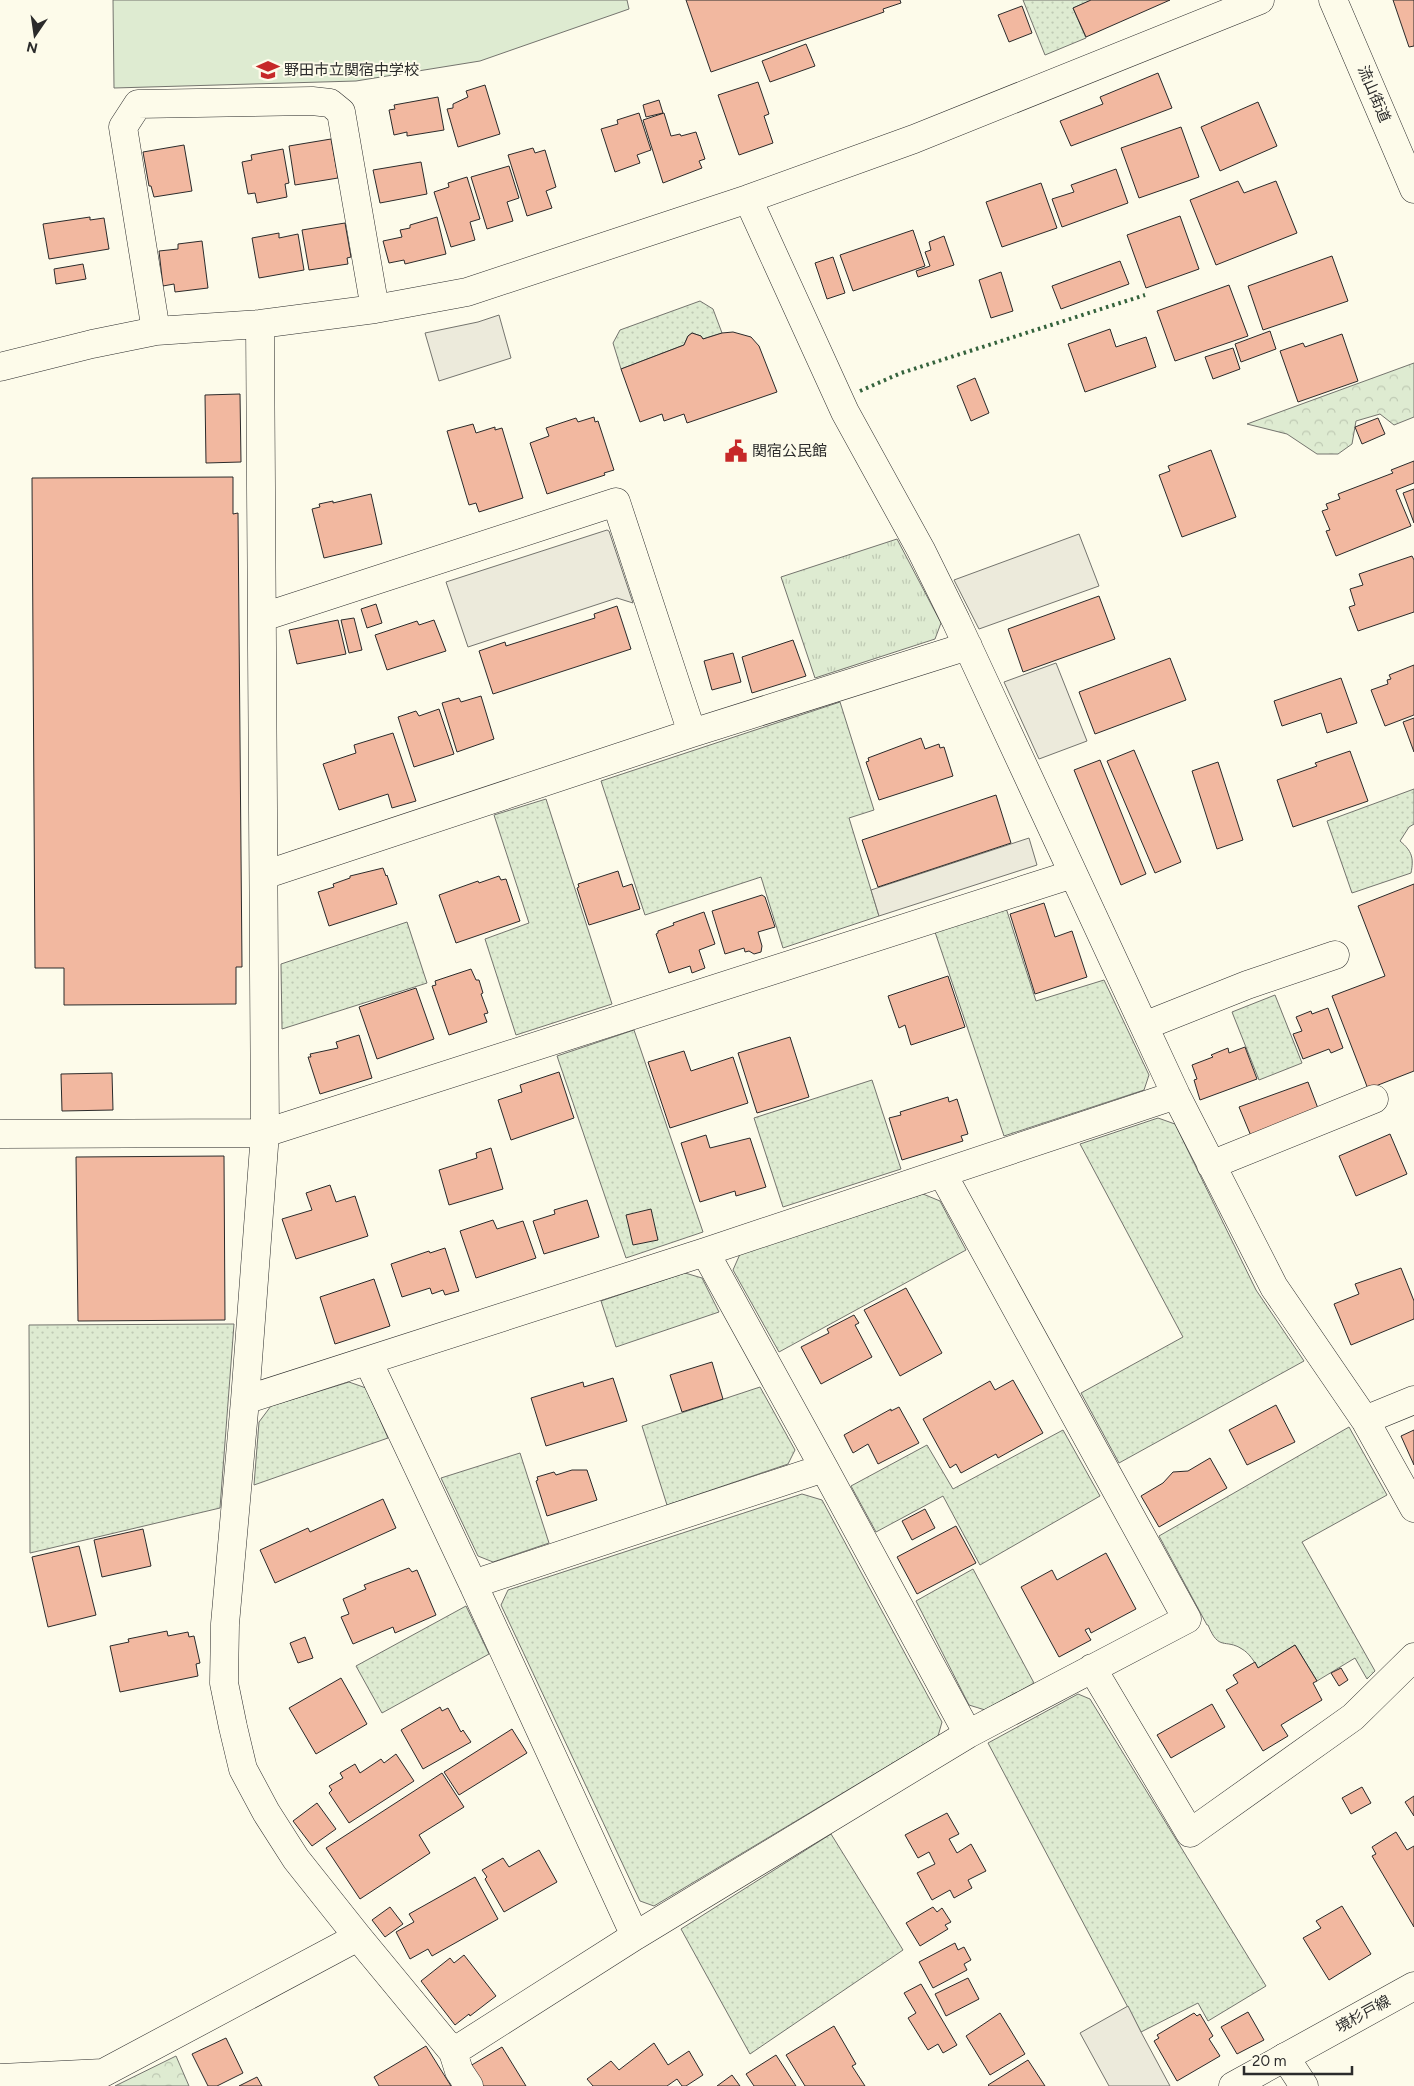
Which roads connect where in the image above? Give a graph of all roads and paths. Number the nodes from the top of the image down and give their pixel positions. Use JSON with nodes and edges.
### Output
{"nodes":[{"id":1,"x":1260,"y":0,"type":"edge"},
{"id":2,"x":1333,"y":0,"type":"edge"},
{"id":3,"x":1414,"y":189,"type":"edge"},
{"id":4,"x":748,"y":199,"type":"junction"},
{"id":5,"x":376,"y":309,"type":"junction"},
{"id":6,"x":260,"y":324,"type":"junction"},
{"id":7,"x":156,"y":331,"type":"junction"},
{"id":8,"x":0,"y":367,"type":"edge"},
{"id":9,"x":263,"y":617,"type":"junction"},
{"id":10,"x":968,"y":646,"type":"junction"},
{"id":11,"x":692,"y":733,"type":"junction"},
{"id":12,"x":1073,"y":874,"type":"junction"},
{"id":13,"x":264,"y":875,"type":"junction"},
{"id":14,"x":1335,"y":955,"type":"dead end"},
{"id":15,"x":1144,"y":1026,"type":"junction"},
{"id":16,"x":1176,"y":1095,"type":"junction"},
{"id":17,"x":1374,"y":1099,"type":"dead end"},
{"id":18,"x":265,"y":1133,"type":"junction"},
{"id":19,"x":0,"y":1134,"type":"edge"},
{"id":20,"x":1211,"y":1165,"type":"junction"},
{"id":21,"x":942,"y":1173,"type":"junction"},
{"id":22,"x":705,"y":1252,"type":"junction"},
{"id":23,"x":368,"y":1361,"type":"junction"},
{"id":24,"x":245,"y":1400,"type":"junction"},
{"id":25,"x":1414,"y":1400,"type":"edge"},
{"id":26,"x":1365,"y":1420,"type":"junction"},
{"id":27,"x":824,"y":1468,"type":"junction"},
{"id":28,"x":1407,"y":1481,"type":"edge"},
{"id":29,"x":1414,"y":1508,"type":"edge"},
{"id":30,"x":474,"y":1584,"type":"junction"},
{"id":31,"x":1414,"y":1657,"type":"edge"},
{"id":32,"x":1092,"y":1668,"type":"junction"},
{"id":33,"x":968,"y":1734,"type":"junction"},
{"id":34,"x":634,"y":1936,"type":"junction"},
{"id":35,"x":358,"y":1937,"type":"junction"},
{"id":36,"x":1414,"y":1986,"type":"edge"},
{"id":37,"x":452,"y":2052,"type":"junction"},
{"id":38,"x":1285,"y":2057,"type":"junction"},
{"id":39,"x":0,"y":2078,"type":"edge"},
{"id":40,"x":469,"y":2086,"type":"edge"},
{"id":41,"x":1233,"y":2086,"type":"edge"},
{"id":42,"x":1304,"y":2086,"type":"edge"}],
"edges":[{"from":1,"to":4,"type":"street"},
{"from":2,"to":3,"type":"street","name":"流山街道"},
{"from":4,"to":5,"type":"street"},
{"from":4,"to":10,"type":"street"},
{"from":5,"to":6,"type":"street"},
{"from":5,"to":7,"type":"street"},
{"from":6,"to":7,"type":"street"},
{"from":6,"to":9,"type":"street"},
{"from":7,"to":8,"type":"street"},
{"from":9,"to":11,"type":"street"},
{"from":9,"to":13,"type":"street"},
{"from":10,"to":11,"type":"street"},
{"from":10,"to":12,"type":"street"},
{"from":11,"to":13,"type":"street"},
{"from":12,"to":15,"type":"street"},
{"from":12,"to":18,"type":"street"},
{"from":13,"to":18,"type":"street"},
{"from":14,"to":15,"type":"street"},
{"from":15,"to":16,"type":"street"},
{"from":16,"to":20,"type":"street"},
{"from":16,"to":21,"type":"street"},
{"from":17,"to":20,"type":"street"},
{"from":18,"to":19,"type":"street"},
{"from":18,"to":24,"type":"street"},
{"from":20,"to":26,"type":"street"},
{"from":21,"to":22,"type":"street"},
{"from":21,"to":32,"type":"street"},
{"from":22,"to":23,"type":"street"},
{"from":22,"to":27,"type":"street"},
{"from":23,"to":24,"type":"street"},
{"from":23,"to":30,"type":"street"},
{"from":24,"to":35,"type":"street"},
{"from":25,"to":26,"type":"street"},
{"from":26,"to":28,"type":"street"},
{"from":27,"to":30,"type":"street"},
{"from":27,"to":33,"type":"street"},
{"from":28,"to":29,"type":"street"},
{"from":30,"to":34,"type":"street"},
{"from":31,"to":32,"type":"street"},
{"from":32,"to":33,"type":"street"},
{"from":33,"to":34,"type":"street"},
{"from":34,"to":37,"type":"street"},
{"from":35,"to":37,"type":"street"},
{"from":35,"to":39,"type":"street"},
{"from":36,"to":38,"type":"street","name":"境杉戸線"},
{"from":37,"to":40,"type":"street"},
{"from":38,"to":41,"type":"street","name":"境杉戸線"},
{"from":38,"to":42,"type":"street"}]}
